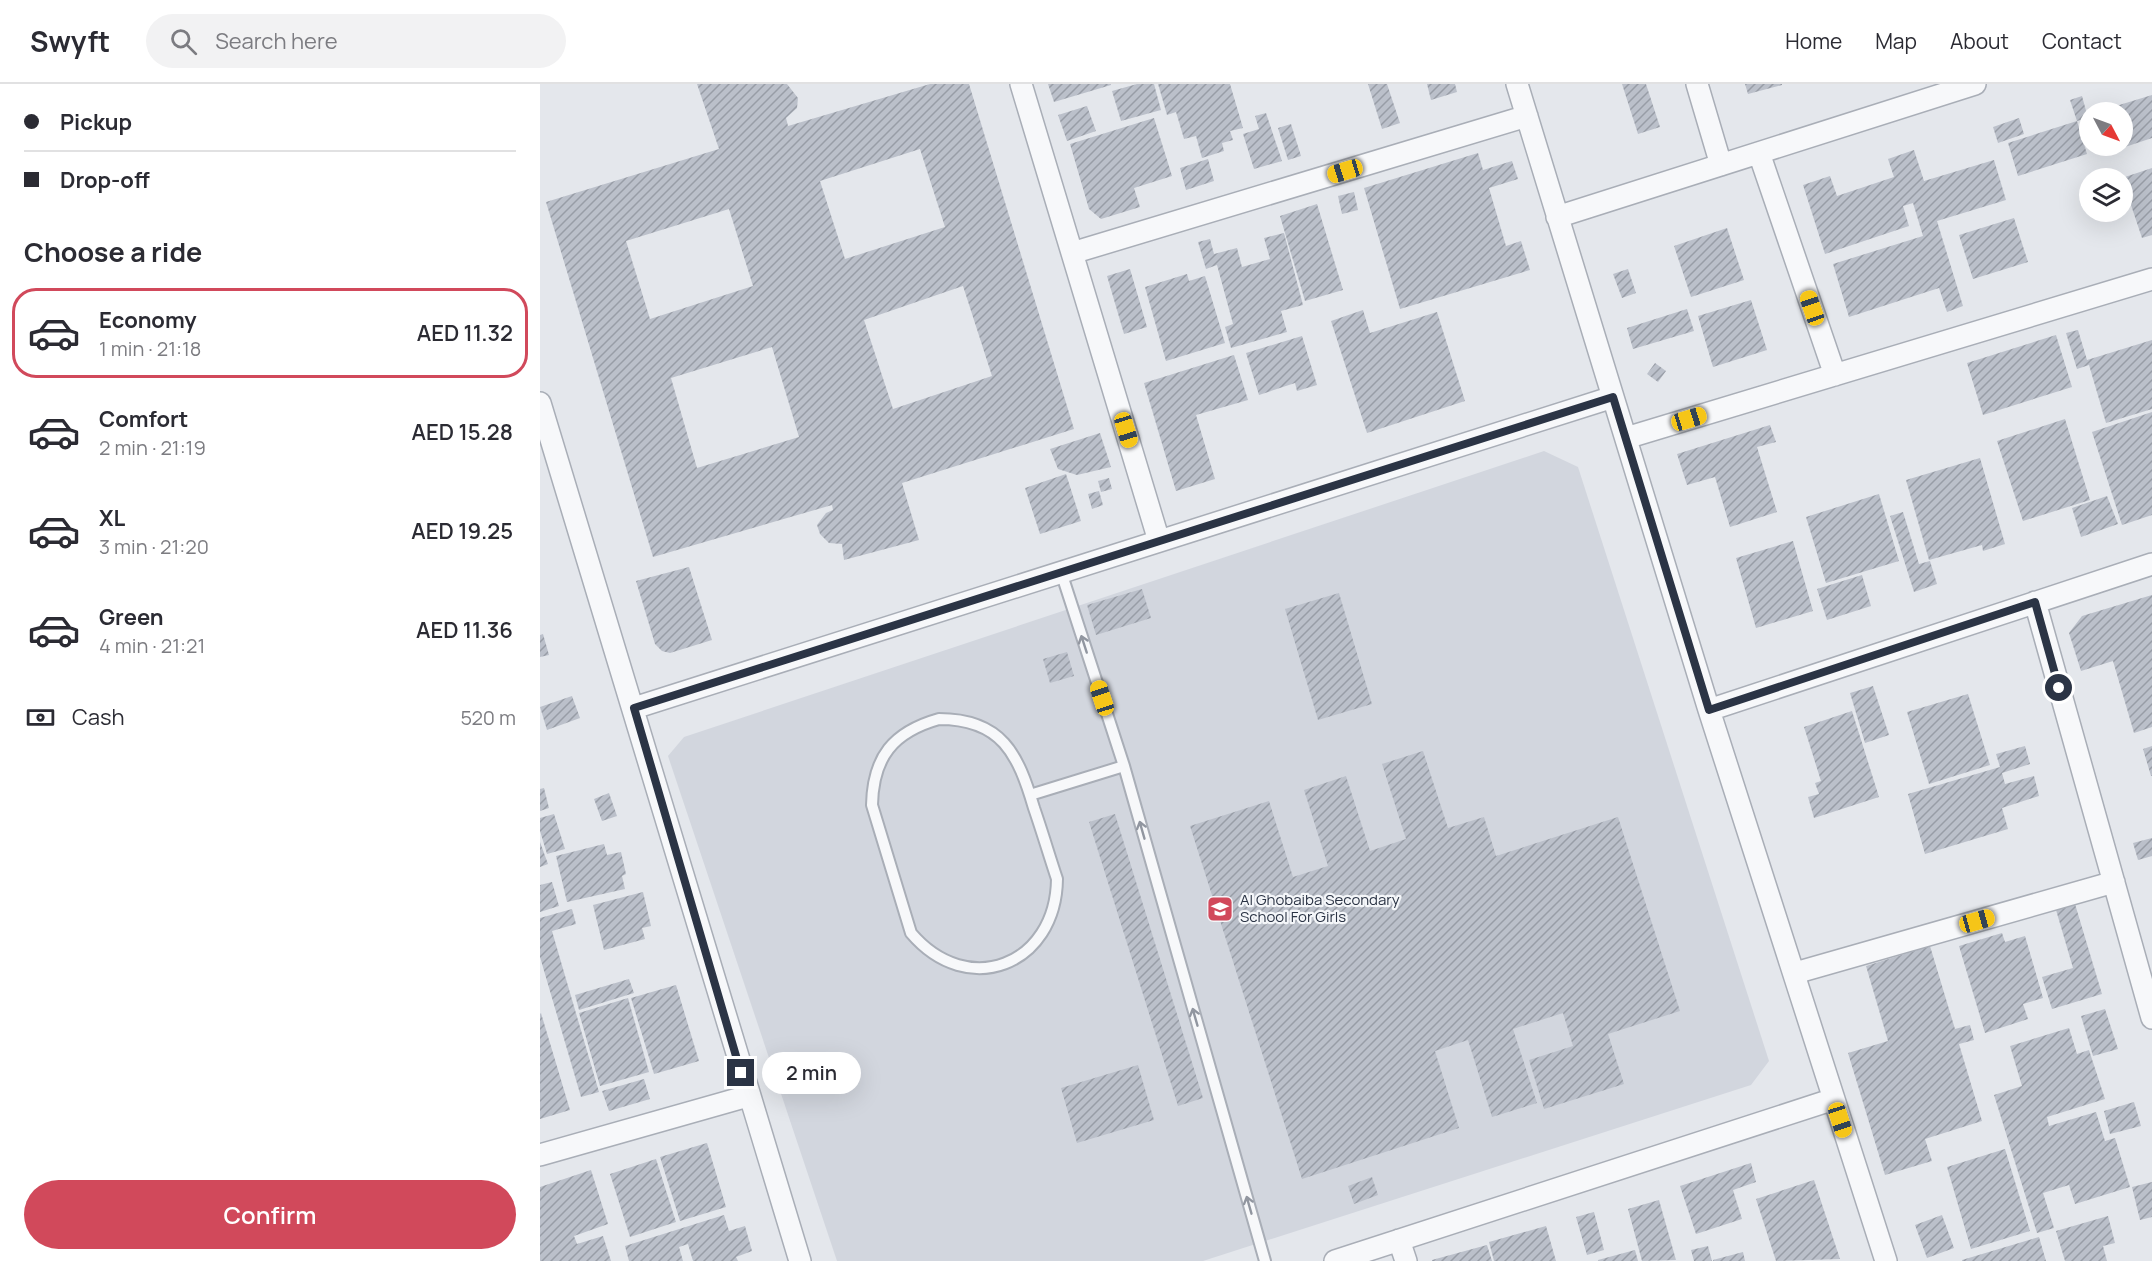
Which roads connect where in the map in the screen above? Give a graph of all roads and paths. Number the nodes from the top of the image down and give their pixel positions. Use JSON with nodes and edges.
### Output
{"nodes":[{"id":1,"x":1020,"y":84,"type":"edge"},
{"id":2,"x":1517,"y":84,"type":"edge"},
{"id":3,"x":1697,"y":84,"type":"edge"},
{"id":4,"x":1975,"y":84,"type":"edge"},
{"id":5,"x":1527,"y":116,"type":"junction"},
{"id":6,"x":1759,"y":153,"type":"junction"},
{"id":7,"x":1721,"y":165,"type":"junction"},
{"id":8,"x":1557,"y":217,"type":"junction"},
{"id":9,"x":1072,"y":253,"type":"junction"},
{"id":10,"x":2152,"y":279,"type":"edge"},
{"id":11,"x":1835,"y":375,"type":"junction"},
{"id":12,"x":1613,"y":397,"type":"junction"},
{"id":13,"x":540,"y":404,"type":"edge"},
{"id":14,"x":1626,"y":438,"type":"junction"},
{"id":15,"x":1159,"y":541,"type":"junction"},
{"id":16,"x":2152,"y":564,"type":"edge"},
{"id":17,"x":1061,"y":572,"type":"junction"},
{"id":18,"x":2035,"y":602,"type":"junction"},
{"id":19,"x":634,"y":708,"type":"junction"},
{"id":20,"x":1709,"y":710,"type":"junction"},
{"id":21,"x":1124,"y":766,"type":"junction"},
{"id":22,"x":1030,"y":795,"type":"junction"},
{"id":23,"x":2114,"y":882,"type":"junction"},
{"id":24,"x":1795,"y":973,"type":"junction"},
{"id":25,"x":2152,"y":1018,"type":"edge"},
{"id":26,"x":748,"y":1096,"type":"junction"},
{"id":27,"x":1834,"y":1100,"type":"junction"},
{"id":28,"x":540,"y":1155,"type":"edge"},
{"id":29,"x":1399,"y":1240,"type":"junction"},
{"id":30,"x":800,"y":1261,"type":"edge"},
{"id":31,"x":1265,"y":1261,"type":"edge"},
{"id":32,"x":1335,"y":1261,"type":"edge"},
{"id":33,"x":1406,"y":1261,"type":"edge"},
{"id":34,"x":1886,"y":1261,"type":"edge"}],
"edges":[{"from":1,"to":9,"type":"street"},
{"from":2,"to":5,"type":"street"},
{"from":3,"to":7,"type":"street"},
{"from":4,"to":6,"type":"street"},
{"from":5,"to":8,"type":"street"},
{"from":5,"to":9,"type":"street"},
{"from":6,"to":7,"type":"street"},
{"from":6,"to":11,"type":"street"},
{"from":7,"to":8,"type":"street"},
{"from":8,"to":12,"type":"street"},
{"from":9,"to":15,"type":"street"},
{"from":10,"to":11,"type":"street"},
{"from":11,"to":14,"type":"street"},
{"from":12,"to":14,"type":"street"},
{"from":12,"to":15,"type":"street"},
{"from":13,"to":19,"type":"street"},
{"from":14,"to":20,"type":"street"},
{"from":15,"to":17,"type":"street"},
{"from":16,"to":18,"type":"street"},
{"from":17,"to":19,"type":"street"},
{"from":21,"to":17,"type":"lane","one_way":true},
{"from":18,"to":20,"type":"street"},
{"from":18,"to":23,"type":"street"},
{"from":19,"to":26,"type":"street"},
{"from":20,"to":24,"type":"street"},
{"from":21,"to":22,"type":"lane"},
{"from":31,"to":21,"type":"lane","one_way":true},
{"from":22,"to":22,"type":"lane"},
{"from":23,"to":24,"type":"street"},
{"from":23,"to":25,"type":"street"},
{"from":24,"to":27,"type":"street"},
{"from":26,"to":28,"type":"street"},
{"from":26,"to":30,"type":"street"},
{"from":27,"to":29,"type":"street"},
{"from":27,"to":34,"type":"street"},
{"from":29,"to":32,"type":"street"},
{"from":29,"to":33,"type":"street"}]}
